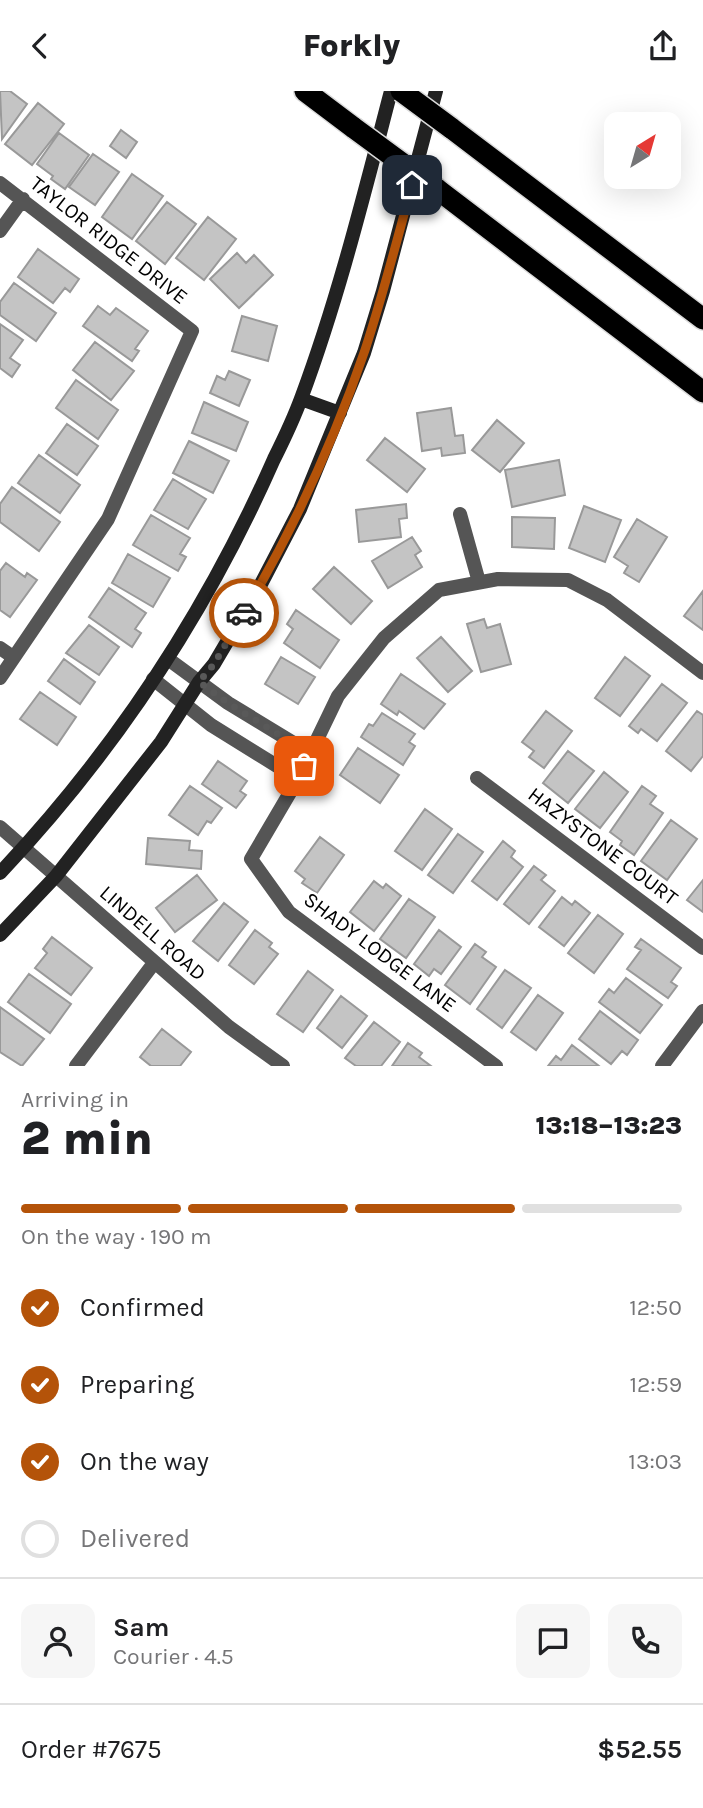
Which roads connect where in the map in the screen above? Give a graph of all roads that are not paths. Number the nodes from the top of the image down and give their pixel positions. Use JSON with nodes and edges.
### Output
{"nodes":[{"id":1,"x":305,"y":91,"type":"edge"},
{"id":2,"x":391,"y":91,"type":"edge"},
{"id":3,"x":401,"y":91,"type":"edge"},
{"id":4,"x":436,"y":91,"type":"edge"},
{"id":5,"x":0,"y":183,"type":"edge"},
{"id":6,"x":23,"y":199,"type":"junction"},
{"id":7,"x":0,"y":231,"type":"edge"},
{"id":8,"x":703,"y":319,"type":"edge"},
{"id":9,"x":703,"y":392,"type":"edge"},
{"id":10,"x":301,"y":398,"type":"junction"},
{"id":11,"x":340,"y":413,"type":"junction"},
{"id":12,"x":460,"y":515,"type":"dead end"},
{"id":13,"x":479,"y":582,"type":"junction"},
{"id":14,"x":0,"y":648,"type":"edge"},
{"id":15,"x":13,"y":657,"type":"junction"},
{"id":16,"x":168,"y":659,"type":"junction"},
{"id":17,"x":703,"y":673,"type":"edge"},
{"id":18,"x":0,"y":678,"type":"edge"},
{"id":19,"x":153,"y":680,"type":"junction"},
{"id":20,"x":199,"y":682,"type":"junction"},
{"id":21,"x":185,"y":704,"type":"junction"},
{"id":22,"x":310,"y":754,"type":"junction"},
{"id":23,"x":477,"y":778,"type":"dead end"},
{"id":24,"x":298,"y":779,"type":"junction"},
{"id":25,"x":0,"y":827,"type":"edge"},
{"id":26,"x":24,"y":847,"type":"junction"},
{"id":27,"x":0,"y":873,"type":"edge"},
{"id":28,"x":56,"y":876,"type":"junction"},
{"id":29,"x":0,"y":935,"type":"edge"},
{"id":30,"x":703,"y":948,"type":"edge"},
{"id":31,"x":154,"y":963,"type":"junction"},
{"id":32,"x":703,"y":1011,"type":"edge"},
{"id":33,"x":76,"y":1066,"type":"edge"},
{"id":34,"x":283,"y":1066,"type":"edge"},
{"id":35,"x":496,"y":1066,"type":"edge"},
{"id":36,"x":662,"y":1066,"type":"edge"}],
"edges":[{"from":1,"to":9,"type":"highway","bridge":true},
{"from":2,"to":10,"type":"main road"},
{"from":3,"to":8,"type":"highway","bridge":true},
{"from":4,"to":11,"type":"main road"},
{"from":5,"to":6,"type":"street","name":"TAYLOR RIDGE DRIVE"},
{"from":6,"to":7,"type":"street"},
{"from":6,"to":15,"type":"street","name":"TAYLOR RIDGE DRIVE"},
{"from":10,"to":11,"type":"main road"},
{"from":10,"to":16,"type":"main road"},
{"from":11,"to":20,"type":"main road"},
{"from":12,"to":13,"type":"street"},
{"from":13,"to":17,"type":"street"},
{"from":13,"to":22,"type":"street"},
{"from":14,"to":15,"type":"street"},
{"from":15,"to":18,"type":"street"},
{"from":16,"to":19,"type":"main road"},
{"from":16,"to":20,"type":"street"},
{"from":19,"to":21,"type":"street"},
{"from":19,"to":26,"type":"main road"},
{"from":20,"to":21,"type":"main road"},
{"from":20,"to":22,"type":"street"},
{"from":21,"to":24,"type":"street"},
{"from":21,"to":28,"type":"main road"},
{"from":22,"to":24,"type":"street"},
{"from":23,"to":30,"type":"street","name":"HAZYSTONE COURT"},
{"from":24,"to":35,"type":"street","name":"SHADY LODGE LANE"},
{"from":25,"to":26,"type":"street","name":"LINDELL ROAD"},
{"from":26,"to":27,"type":"main road"},
{"from":26,"to":28,"type":"street","name":"LINDELL ROAD"},
{"from":28,"to":29,"type":"main road"},
{"from":28,"to":31,"type":"street","name":"LINDELL ROAD"},
{"from":31,"to":33,"type":"street"},
{"from":31,"to":34,"type":"street","name":"LINDELL ROAD"},
{"from":32,"to":36,"type":"street"}]}
